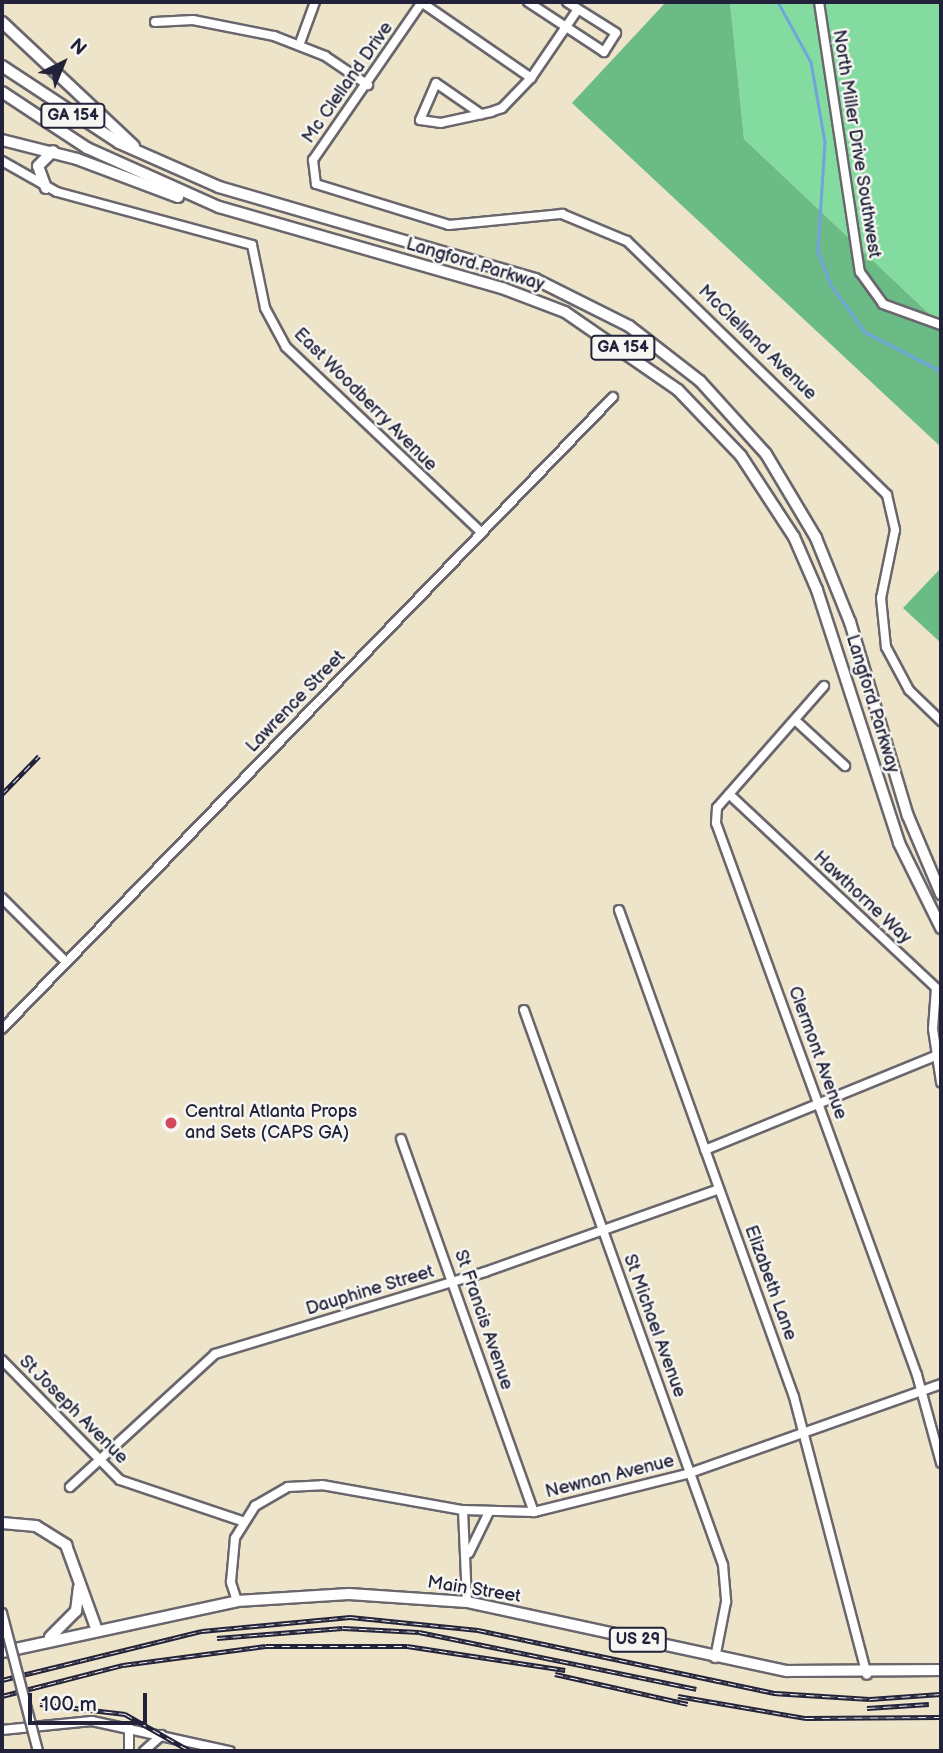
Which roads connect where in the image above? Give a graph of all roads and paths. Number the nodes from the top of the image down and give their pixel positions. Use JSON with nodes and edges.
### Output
{"nodes":[{"id":1,"x":316,"y":2,"type":"edge"},
{"id":2,"x":422,"y":2,"type":"edge"},
{"id":3,"x":528,"y":2,"type":"edge"},
{"id":4,"x":567,"y":2,"type":"edge"},
{"id":5,"x":818,"y":2,"type":"edge"},
{"id":6,"x":578,"y":9,"type":"junction"},
{"id":7,"x":2,"y":22,"type":"edge"},
{"id":8,"x":155,"y":22,"type":"dead end"},
{"id":9,"x":565,"y":27,"type":"junction"},
{"id":10,"x":300,"y":43,"type":"junction"},
{"id":11,"x":2,"y":66,"type":"edge"},
{"id":12,"x":531,"y":78,"type":"junction"},
{"id":13,"x":368,"y":85,"type":"junction"},
{"id":14,"x":2,"y":92,"type":"edge"},
{"id":15,"x":481,"y":114,"type":"junction"},
{"id":16,"x":2,"y":140,"type":"edge"},
{"id":17,"x":53,"y":151,"type":"junction"},
{"id":18,"x":150,"y":158,"type":"junction"},
{"id":19,"x":2,"y":161,"type":"edge"},
{"id":20,"x":46,"y":188,"type":"junction"},
{"id":21,"x":354,"y":200,"type":"joint"},
{"id":22,"x":219,"y":207,"type":"junction"},
{"id":23,"x":941,"y":326,"type":"edge"},
{"id":24,"x":613,"y":397,"type":"dead end"},
{"id":25,"x":482,"y":533,"type":"junction"},
{"id":26,"x":824,"y":686,"type":"dead end"},
{"id":27,"x":795,"y":720,"type":"junction"},
{"id":28,"x":941,"y":721,"type":"edge"},
{"id":29,"x":845,"y":766,"type":"dead end"},
{"id":30,"x":729,"y":794,"type":"junction"},
{"id":31,"x":941,"y":894,"type":"edge"},
{"id":32,"x":2,"y":898,"type":"edge"},
{"id":33,"x":619,"y":910,"type":"dead end"},
{"id":34,"x":941,"y":928,"type":"edge"},
{"id":35,"x":66,"y":962,"type":"junction"},
{"id":36,"x":524,"y":1010,"type":"dead end"},
{"id":37,"x":2,"y":1029,"type":"edge"},
{"id":38,"x":935,"y":1056,"type":"junction"},
{"id":39,"x":941,"y":1082,"type":"edge"},
{"id":40,"x":820,"y":1107,"type":"junction"},
{"id":41,"x":401,"y":1139,"type":"dead end"},
{"id":42,"x":705,"y":1150,"type":"junction"},
{"id":43,"x":719,"y":1189,"type":"junction"},
{"id":44,"x":603,"y":1230,"type":"junction"},
{"id":45,"x":453,"y":1282,"type":"junction"},
{"id":46,"x":2,"y":1360,"type":"edge"},
{"id":47,"x":941,"y":1384,"type":"edge"},
{"id":48,"x":922,"y":1394,"type":"junction"},
{"id":49,"x":806,"y":1435,"type":"junction"},
{"id":50,"x":102,"y":1457,"type":"junction"},
{"id":51,"x":941,"y":1463,"type":"edge"},
{"id":52,"x":690,"y":1473,"type":"junction"},
{"id":53,"x":70,"y":1487,"type":"dead end"},
{"id":54,"x":463,"y":1510,"type":"junction"},
{"id":55,"x":489,"y":1512,"type":"junction"},
{"id":56,"x":534,"y":1512,"type":"junction"},
{"id":57,"x":242,"y":1521,"type":"junction"},
{"id":58,"x":2,"y":1525,"type":"edge"},
{"id":59,"x":469,"y":1553,"type":"junction"},
{"id":60,"x":80,"y":1576,"type":"junction"},
{"id":61,"x":237,"y":1601,"type":"junction"},
{"id":62,"x":467,"y":1602,"type":"junction"},
{"id":63,"x":2,"y":1613,"type":"edge"},
{"id":64,"x":96,"y":1628,"type":"junction"},
{"id":65,"x":44,"y":1641,"type":"junction"},
{"id":66,"x":2,"y":1652,"type":"edge"},
{"id":67,"x":715,"y":1658,"type":"junction"},
{"id":68,"x":941,"y":1670,"type":"edge"},
{"id":69,"x":867,"y":1675,"type":"junction"},
{"id":70,"x":129,"y":1728,"type":"junction"},
{"id":71,"x":2,"y":1730,"type":"edge"},
{"id":72,"x":162,"y":1735,"type":"junction"},
{"id":73,"x":38,"y":1751,"type":"edge"},
{"id":74,"x":129,"y":1751,"type":"edge"},
{"id":75,"x":144,"y":1751,"type":"edge"},
{"id":76,"x":230,"y":1751,"type":"edge"}],
"edges":[{"from":1,"to":10,"type":"street"},
{"from":2,"to":12,"type":"street"},
{"from":2,"to":13,"type":"street","name":"Mc Clelland Drive"},
{"from":3,"to":9,"type":"street"},
{"from":4,"to":6,"type":"street"},
{"from":5,"to":23,"type":"street","name":"North Miller Drive Southwest"},
{"from":6,"to":9,"type":"street"},
{"from":6,"to":9,"type":"street"},
{"from":7,"to":18,"type":"highway"},
{"from":8,"to":10,"type":"street"},
{"from":9,"to":12,"type":"street"},
{"from":10,"to":13,"type":"street"},
{"from":11,"to":18,"type":"highway","name":"Langford Parkway","number":"GA 154"},
{"from":12,"to":15,"type":"street"},
{"from":13,"to":21,"type":"street","name":"Mc Clelland Drive"},
{"from":14,"to":22,"type":"highway","name":"Langford Parkway","number":"GA 154"},
{"from":15,"to":15,"type":"street"},
{"from":16,"to":17,"type":"highway"},
{"from":17,"to":20,"type":"highway"},
{"from":17,"to":22,"type":"highway"},
{"from":18,"to":31,"type":"highway","name":"Langford Parkway","number":"GA 154"},
{"from":19,"to":20,"type":"street","name":"East Woodberry Avenue"},
{"from":20,"to":25,"type":"street","name":"East Woodberry Avenue"},
{"from":21,"to":28,"type":"street","name":"McClelland Avenue"},
{"from":22,"to":34,"type":"highway","name":"Langford Parkway","number":"GA 154"},
{"from":24,"to":25,"type":"street","name":"Lawrence Street"},
{"from":25,"to":35,"type":"street","name":"Lawrence Street"},
{"from":26,"to":27,"type":"street","name":"Clermont Avenue"},
{"from":27,"to":29,"type":"street"},
{"from":27,"to":30,"type":"street","name":"Clermont Avenue"},
{"from":30,"to":38,"type":"street","name":"Hawthorne Way"},
{"from":30,"to":40,"type":"street","name":"Clermont Avenue"},
{"from":32,"to":35,"type":"street"},
{"from":33,"to":42,"type":"street","name":"Elizabeth Lane"},
{"from":35,"to":37,"type":"street","name":"Lawrence Street"},
{"from":36,"to":44,"type":"street","name":"St Michael Avenue"},
{"from":38,"to":39,"type":"street","name":"Hawthorne Way"},
{"from":38,"to":40,"type":"street"},
{"from":40,"to":42,"type":"street"},
{"from":40,"to":48,"type":"street","name":"Clermont Avenue"},
{"from":41,"to":45,"type":"street","name":"St Francis Avenue"},
{"from":42,"to":43,"type":"street","name":"Elizabeth Lane"},
{"from":43,"to":44,"type":"street","name":"Dauphine Street"},
{"from":43,"to":49,"type":"street","name":"Elizabeth Lane"},
{"from":44,"to":45,"type":"street","name":"Dauphine Street"},
{"from":44,"to":52,"type":"street","name":"St Michael Avenue"},
{"from":45,"to":50,"type":"street","name":"Dauphine Street"},
{"from":45,"to":56,"type":"street","name":"St Francis Avenue"},
{"from":46,"to":50,"type":"street","name":"St Joseph Avenue"},
{"from":47,"to":48,"type":"street","name":"Newnan Avenue"},
{"from":48,"to":49,"type":"street","name":"Newnan Avenue"},
{"from":48,"to":51,"type":"street","name":"Clermont Avenue"},
{"from":49,"to":52,"type":"street","name":"Newnan Avenue"},
{"from":49,"to":69,"type":"street","name":"Elizabeth Lane"},
{"from":50,"to":53,"type":"street","name":"Dauphine Street"},
{"from":50,"to":57,"type":"street","name":"St Joseph Avenue"},
{"from":52,"to":56,"type":"street","name":"Newnan Avenue"},
{"from":52,"to":67,"type":"street","name":"St Michael Avenue"},
{"from":54,"to":55,"type":"street","name":"Newnan Avenue"},
{"from":54,"to":57,"type":"street","name":"Newnan Avenue"},
{"from":54,"to":59,"type":"street"},
{"from":55,"to":56,"type":"street","name":"Newnan Avenue"},
{"from":55,"to":59,"type":"street"},
{"from":57,"to":61,"type":"street","name":"Newnan Avenue"},
{"from":58,"to":60,"type":"main road"},
{"from":59,"to":62,"type":"street"},
{"from":60,"to":64,"type":"main road"},
{"from":60,"to":65,"type":"main road"},
{"from":61,"to":62,"type":"main road","name":"Main Street","number":"US 29"},
{"from":61,"to":64,"type":"main road","name":"Main Street","number":"US 29"},
{"from":62,"to":67,"type":"main road","name":"Main Street","number":"US 29"},
{"from":63,"to":73,"type":"street","bridge":true},
{"from":64,"to":65,"type":"main road","name":"Main Street","number":"US 29"},
{"from":65,"to":66,"type":"main road","name":"Main Street","number":"US 29"},
{"from":67,"to":69,"type":"main road","name":"Main Street","number":"US 29"},
{"from":68,"to":69,"type":"main road","name":"Main Street","number":"US 29"},
{"from":70,"to":71,"type":"street"},
{"from":70,"to":72,"type":"street"},
{"from":70,"to":74,"type":"street"},
{"from":72,"to":75,"type":"street"},
{"from":72,"to":76,"type":"street"}]}
